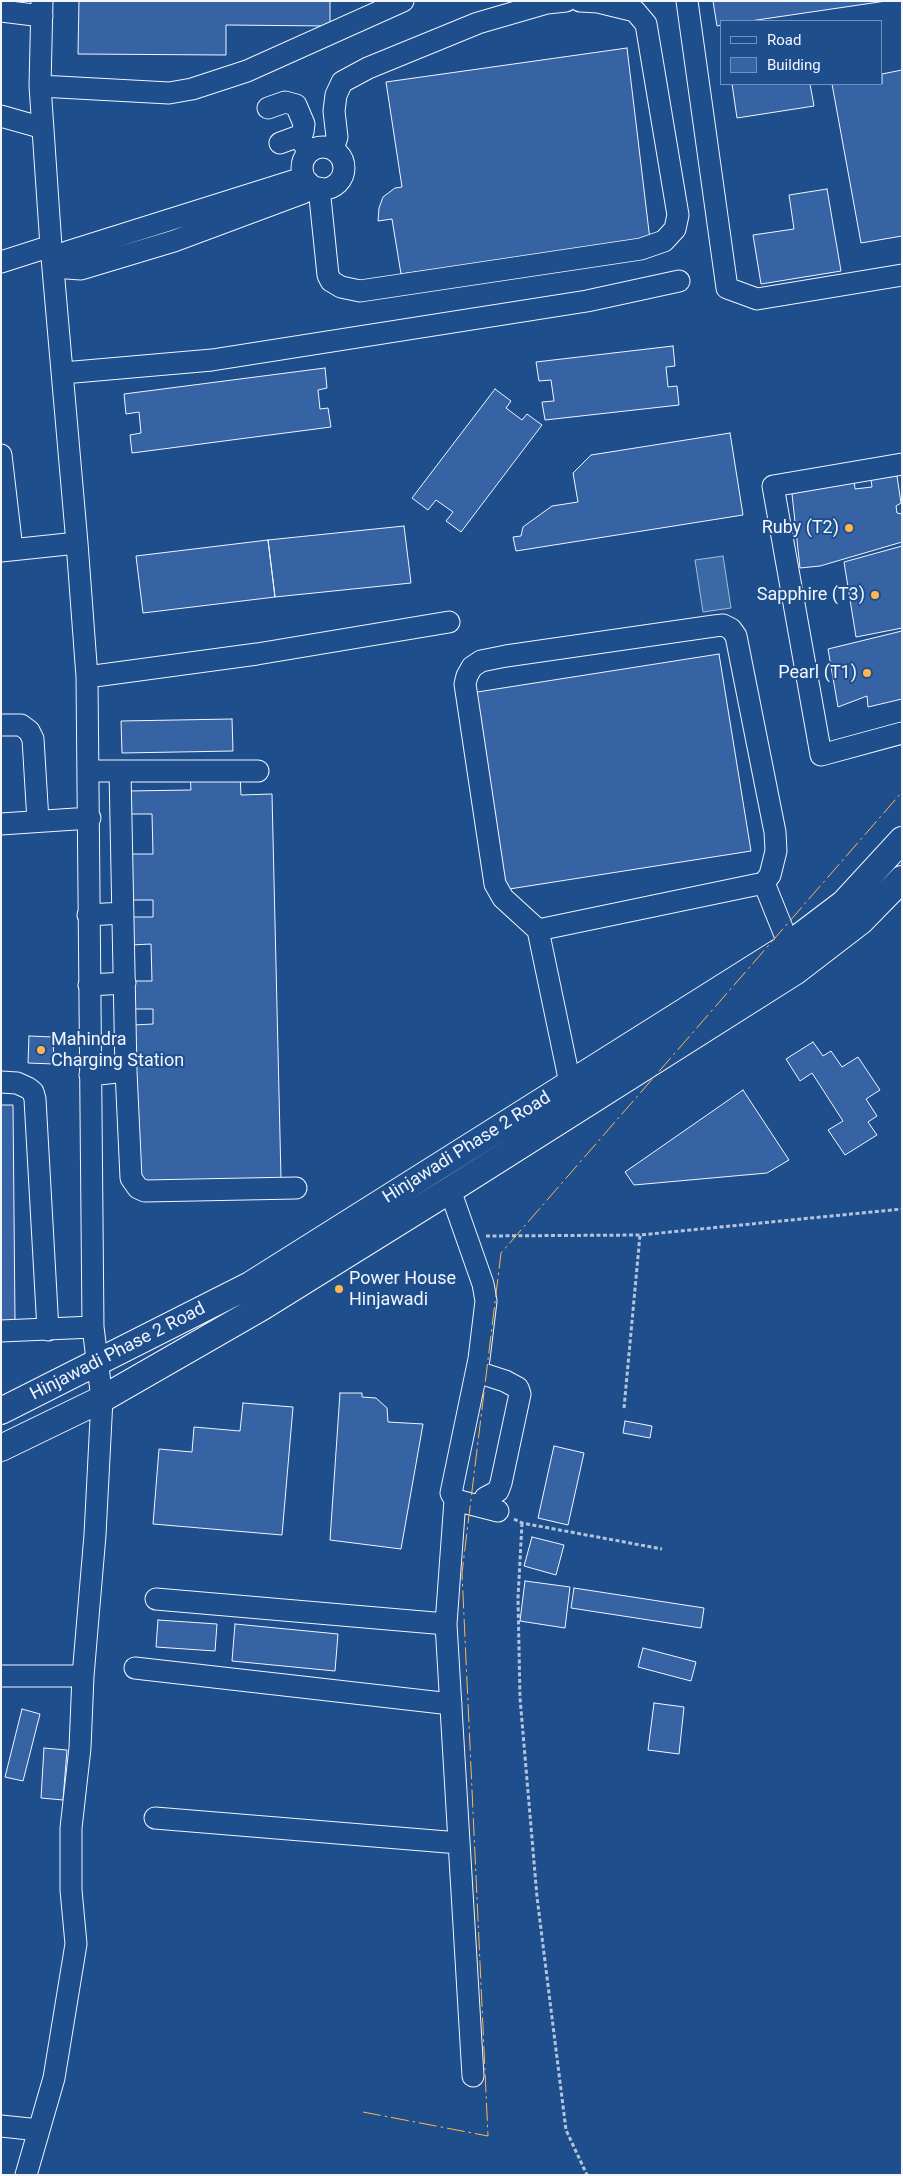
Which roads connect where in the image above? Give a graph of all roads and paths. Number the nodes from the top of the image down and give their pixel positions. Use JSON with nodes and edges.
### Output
{"nodes":[{"id":1,"x":403,"y":1,"type":"edge"},
{"id":2,"x":566,"y":1,"type":"edge"},
{"id":3,"x":580,"y":1,"type":"edge"},
{"id":4,"x":687,"y":1,"type":"edge"},
{"id":5,"x":42,"y":9,"type":"edge"},
{"id":6,"x":1,"y":11,"type":"edge"},
{"id":7,"x":40,"y":86,"type":"junction"},
{"id":8,"x":268,"y":108,"type":"dead end"},
{"id":9,"x":1,"y":116,"type":"edge"},
{"id":10,"x":44,"y":128,"type":"junction"},
{"id":11,"x":296,"y":144,"type":"junction"},
{"id":12,"x":333,"y":149,"type":"junction"},
{"id":13,"x":314,"y":185,"type":"junction"},
{"id":14,"x":51,"y":246,"type":"junction"},
{"id":15,"x":1,"y":262,"type":"edge"},
{"id":16,"x":53,"y":267,"type":"junction"},
{"id":17,"x":902,"y":275,"type":"edge"},
{"id":18,"x":679,"y":281,"type":"dead end"},
{"id":19,"x":63,"y":373,"type":"junction"},
{"id":20,"x":1,"y":455,"type":"edge"},
{"id":21,"x":902,"y":464,"type":"edge"},
{"id":22,"x":77,"y":543,"type":"junction"},
{"id":23,"x":7,"y":550,"type":"edge"},
{"id":24,"x":449,"y":622,"type":"dead end"},
{"id":25,"x":87,"y":678,"type":"junction"},
{"id":26,"x":1,"y":725,"type":"edge"},
{"id":27,"x":902,"y":733,"type":"edge"},
{"id":28,"x":90,"y":771,"type":"junction"},
{"id":29,"x":120,"y":771,"type":"junction"},
{"id":30,"x":258,"y":771,"type":"dead end"},
{"id":31,"x":90,"y":818,"type":"junction"},
{"id":32,"x":38,"y":821,"type":"junction"},
{"id":33,"x":1,"y":824,"type":"edge"},
{"id":34,"x":902,"y":840,"type":"edge"},
{"id":35,"x":902,"y":878,"type":"edge"},
{"id":36,"x":764,"y":883,"type":"junction"},
{"id":37,"x":123,"y":913,"type":"junction"},
{"id":38,"x":88,"y":915,"type":"junction"},
{"id":39,"x":538,"y":930,"type":"junction"},
{"id":40,"x":802,"y":946,"type":"junction"},
{"id":41,"x":124,"y":983,"type":"junction"},
{"id":42,"x":89,"y":986,"type":"junction"},
{"id":43,"x":126,"y":1072,"type":"junction"},
{"id":44,"x":90,"y":1075,"type":"junction"},
{"id":45,"x":1,"y":1082,"type":"edge"},
{"id":46,"x":570,"y":1083,"type":"junction"},
{"id":47,"x":296,"y":1188,"type":"dead end"},
{"id":48,"x":450,"y":1190,"type":"junction"},
{"id":49,"x":902,"y":1209,"type":"edge"},
{"id":50,"x":640,"y":1235,"type":"junction"},
{"id":51,"x":466,"y":1236,"type":"junction"},
{"id":52,"x":93,"y":1327,"type":"junction"},
{"id":53,"x":48,"y":1330,"type":"junction"},
{"id":54,"x":1,"y":1331,"type":"edge"},
{"id":55,"x":98,"y":1364,"type":"junction"},
{"id":56,"x":477,"y":1372,"type":"junction"},
{"id":57,"x":102,"y":1399,"type":"junction"},
{"id":58,"x":624,"y":1408,"type":"dead end"},
{"id":59,"x":1,"y":1412,"type":"edge"},
{"id":60,"x":1,"y":1448,"type":"edge"},
{"id":61,"x":455,"y":1500,"type":"junction"},
{"id":62,"x":662,"y":1548,"type":"dead end"},
{"id":63,"x":156,"y":1599,"type":"dead end"},
{"id":64,"x":446,"y":1624,"type":"junction"},
{"id":65,"x":135,"y":1668,"type":"dead end"},
{"id":66,"x":1,"y":1676,"type":"edge"},
{"id":67,"x":83,"y":1676,"type":"junction"},
{"id":68,"x":451,"y":1704,"type":"junction"},
{"id":69,"x":155,"y":1818,"type":"dead end"},
{"id":70,"x":459,"y":1843,"type":"junction"},
{"id":71,"x":472,"y":2076,"type":"dead end"},
{"id":72,"x":1,"y":2126,"type":"edge"},
{"id":73,"x":39,"y":2130,"type":"junction"},
{"id":74,"x":26,"y":2175,"type":"edge"},
{"id":75,"x":587,"y":2175,"type":"edge"}],
"edges":[{"from":1,"to":7,"type":"street"},
{"from":2,"to":12,"type":"street"},
{"from":3,"to":13,"type":"street"},
{"from":4,"to":17,"type":"street"},
{"from":5,"to":6,"type":"street"},
{"from":5,"to":7,"type":"street"},
{"from":7,"to":10,"type":"street"},
{"from":8,"to":11,"type":"street"},
{"from":9,"to":10,"type":"street"},
{"from":10,"to":14,"type":"street"},
{"from":11,"to":12,"type":"street"},
{"from":11,"to":13,"type":"street"},
{"from":12,"to":13,"type":"street"},
{"from":13,"to":16,"type":"street"},
{"from":14,"to":15,"type":"street"},
{"from":14,"to":16,"type":"street"},
{"from":16,"to":19,"type":"street"},
{"from":18,"to":19,"type":"street"},
{"from":19,"to":22,"type":"street"},
{"from":20,"to":23,"type":"street"},
{"from":21,"to":27,"type":"street"},
{"from":22,"to":23,"type":"street"},
{"from":22,"to":25,"type":"street"},
{"from":24,"to":25,"type":"street"},
{"from":25,"to":28,"type":"street"},
{"from":26,"to":32,"type":"street"},
{"from":28,"to":29,"type":"street"},
{"from":28,"to":31,"type":"street"},
{"from":29,"to":30,"type":"street"},
{"from":29,"to":37,"type":"street"},
{"from":31,"to":32,"type":"street"},
{"from":31,"to":38,"type":"street"},
{"from":32,"to":33,"type":"street"},
{"from":34,"to":40,"type":"main road","name":"Hinjawadi Phase 2 Road"},
{"from":35,"to":40,"type":"main road","name":"Hinjawadi Phase 2 Road"},
{"from":36,"to":39,"type":"street"},
{"from":36,"to":39,"type":"street"},
{"from":36,"to":40,"type":"street"},
{"from":37,"to":38,"type":"street"},
{"from":37,"to":41,"type":"street"},
{"from":38,"to":42,"type":"street"},
{"from":39,"to":46,"type":"street"},
{"from":40,"to":46,"type":"main road","name":"Hinjawadi Phase 2 Road"},
{"from":40,"to":48,"type":"main road","name":"Hinjawadi Phase 2 Road"},
{"from":41,"to":42,"type":"street"},
{"from":41,"to":43,"type":"street"},
{"from":42,"to":44,"type":"street"},
{"from":43,"to":44,"type":"street"},
{"from":43,"to":47,"type":"street"},
{"from":44,"to":52,"type":"street"},
{"from":45,"to":53,"type":"street"},
{"from":46,"to":55,"type":"main road","name":"Hinjawadi Phase 2 Road"},
{"from":48,"to":51,"type":"street"},
{"from":48,"to":57,"type":"main road","name":"Hinjawadi Phase 2 Road"},
{"from":49,"to":50,"type":"path"},
{"from":50,"to":51,"type":"path"},
{"from":50,"to":58,"type":"path"},
{"from":51,"to":56,"type":"street"},
{"from":52,"to":53,"type":"street"},
{"from":52,"to":55,"type":"street"},
{"from":53,"to":54,"type":"street"},
{"from":55,"to":57,"type":"street"},
{"from":55,"to":59,"type":"main road","name":"Hinjawadi Phase 2 Road"},
{"from":56,"to":61,"type":"street"},
{"from":56,"to":61,"type":"street"},
{"from":57,"to":60,"type":"main road","name":"Hinjawadi Phase 2 Road"},
{"from":57,"to":67,"type":"street"},
{"from":61,"to":64,"type":"street"},
{"from":62,"to":75,"type":"path"},
{"from":63,"to":64,"type":"street"},
{"from":64,"to":68,"type":"street"},
{"from":65,"to":68,"type":"street"},
{"from":66,"to":67,"type":"street"},
{"from":67,"to":73,"type":"street"},
{"from":68,"to":70,"type":"street"},
{"from":69,"to":70,"type":"street"},
{"from":70,"to":71,"type":"street"},
{"from":72,"to":73,"type":"street"},
{"from":73,"to":74,"type":"street"}]}
